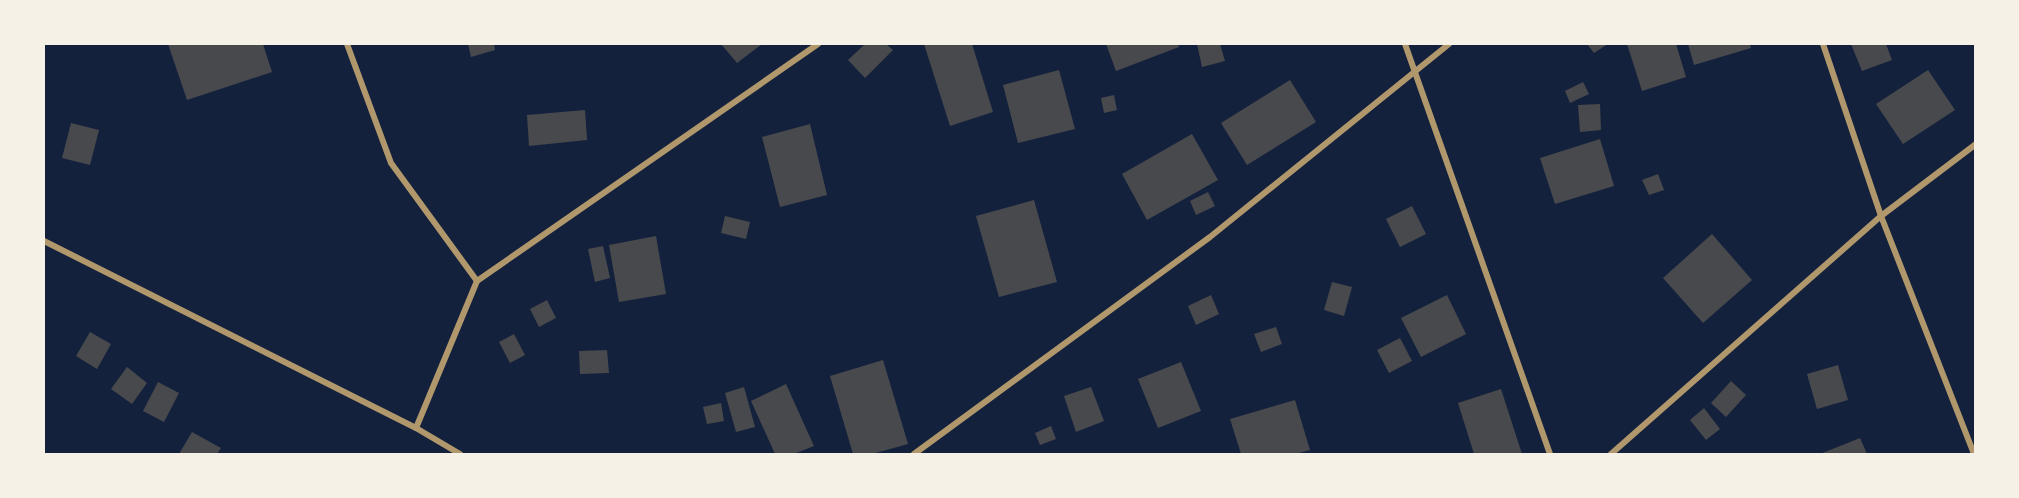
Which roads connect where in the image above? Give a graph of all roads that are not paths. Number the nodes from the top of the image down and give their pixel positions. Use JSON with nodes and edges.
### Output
{"nodes":[{"id":1,"x":347,"y":44,"type":"edge"},
{"id":2,"x":818,"y":44,"type":"edge"},
{"id":3,"x":1405,"y":44,"type":"edge"},
{"id":4,"x":1449,"y":44,"type":"edge"},
{"id":5,"x":1823,"y":44,"type":"edge"},
{"id":6,"x":1415,"y":72,"type":"junction"},
{"id":7,"x":1976,"y":144,"type":"edge"},
{"id":8,"x":1881,"y":216,"type":"junction"},
{"id":9,"x":44,"y":241,"type":"edge"},
{"id":10,"x":477,"y":281,"type":"junction"},
{"id":11,"x":416,"y":428,"type":"junction"},
{"id":12,"x":460,"y":454,"type":"edge"},
{"id":13,"x":914,"y":454,"type":"edge"},
{"id":14,"x":1550,"y":454,"type":"edge"},
{"id":15,"x":1611,"y":454,"type":"edge"},
{"id":16,"x":1974,"y":454,"type":"edge"}],
"edges":[{"from":1,"to":10,"type":"street"},
{"from":2,"to":10,"type":"street"},
{"from":3,"to":6,"type":"street"},
{"from":4,"to":6,"type":"street"},
{"from":5,"to":8,"type":"street"},
{"from":6,"to":13,"type":"street"},
{"from":6,"to":14,"type":"street"},
{"from":7,"to":8,"type":"street"},
{"from":8,"to":15,"type":"street"},
{"from":8,"to":16,"type":"street"},
{"from":9,"to":11,"type":"street"},
{"from":10,"to":11,"type":"street"},
{"from":11,"to":12,"type":"street"}]}
